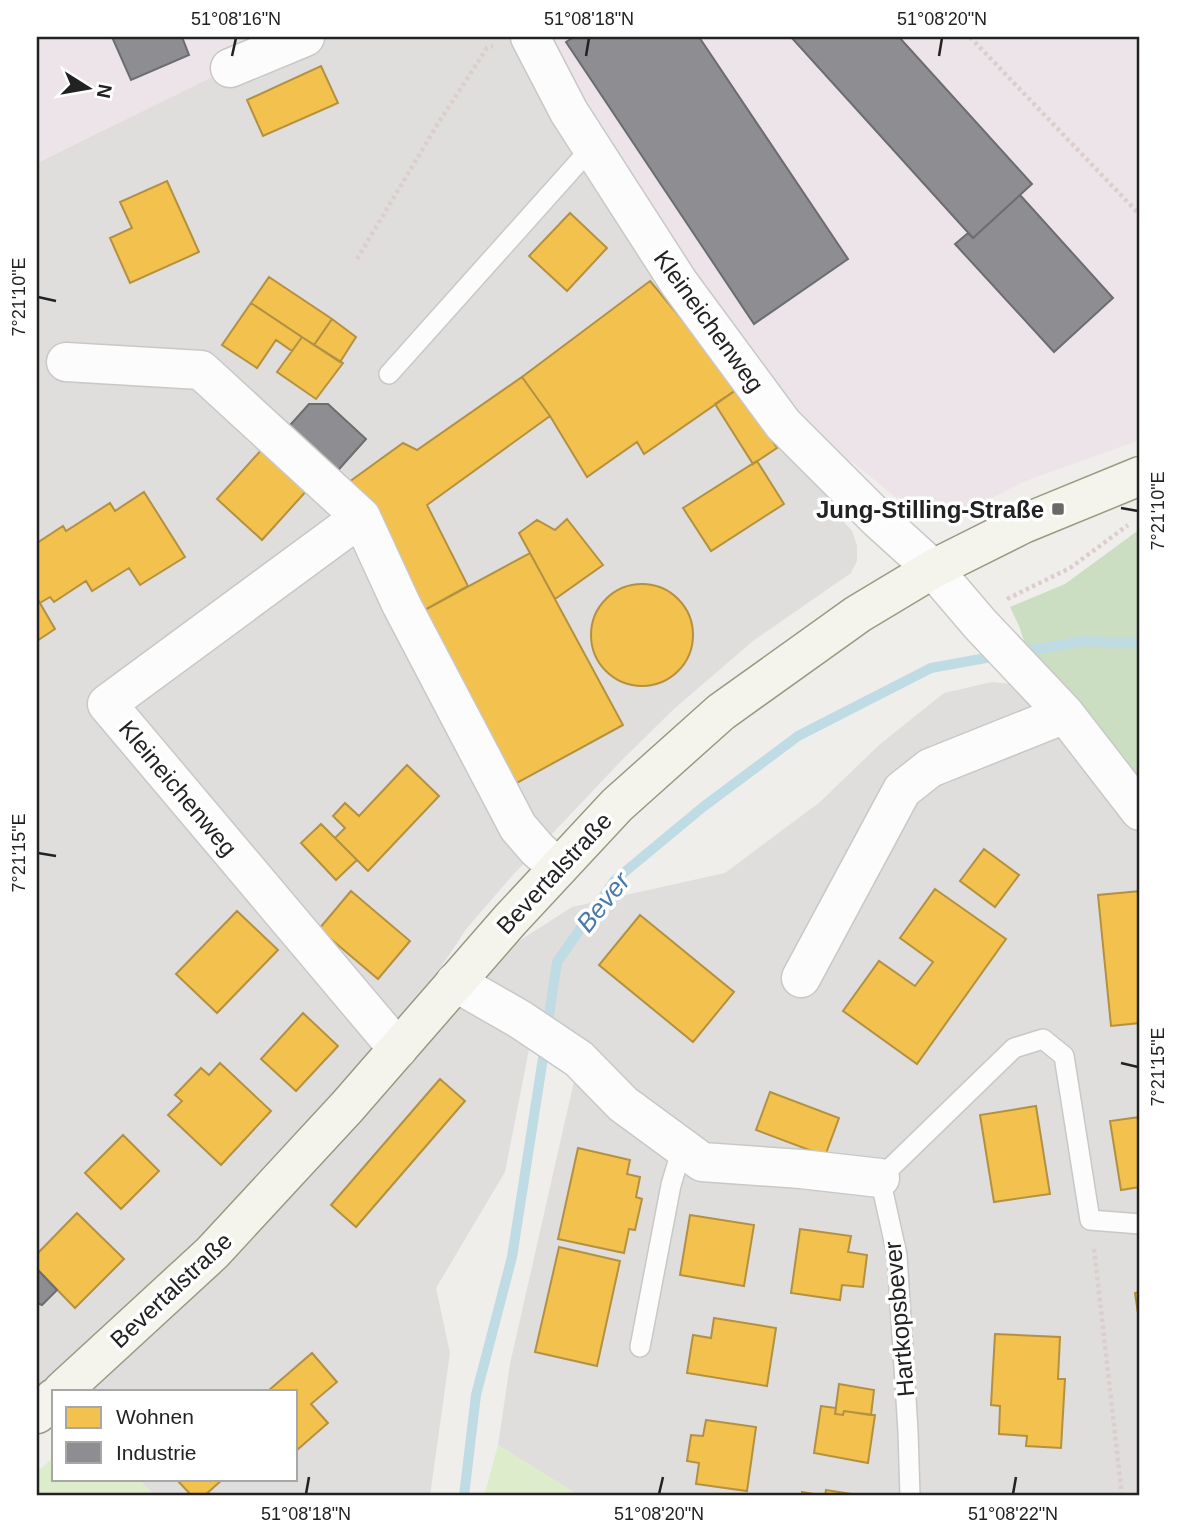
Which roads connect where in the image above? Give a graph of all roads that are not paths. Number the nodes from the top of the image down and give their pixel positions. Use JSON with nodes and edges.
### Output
{"nodes":[{"id":1,"x":305,"y":37,"type":"edge"},
{"id":2,"x":513,"y":41,"type":"edge"},
{"id":3,"x":246,"y":54,"type":"edge"},
{"id":4,"x":592,"y":147,"type":"junction"},
{"id":5,"x":66,"y":362,"type":"dead end"},
{"id":6,"x":389,"y":374,"type":"dead end"},
{"id":7,"x":1140,"y":476,"type":"edge"},
{"id":8,"x":361,"y":517,"type":"junction"},
{"id":9,"x":933,"y":569,"type":"junction"},
{"id":10,"x":1053,"y":700,"type":"junction"},
{"id":11,"x":1140,"y":811,"type":"edge"},
{"id":12,"x":558,"y":869,"type":"junction"},
{"id":13,"x":801,"y":978,"type":"dead end"},
{"id":14,"x":455,"y":982,"type":"junction"},
{"id":15,"x":398,"y":1049,"type":"junction"},
{"id":16,"x":682,"y":1148,"type":"junction"},
{"id":17,"x":880,"y":1178,"type":"junction"},
{"id":18,"x":1140,"y":1224,"type":"edge"},
{"id":19,"x":640,"y":1347,"type":"dead end"},
{"id":20,"x":63,"y":1390,"type":"edge"},
{"id":21,"x":52,"y":1400,"type":"edge"},
{"id":22,"x":37,"y":1414,"type":"edge"},
{"id":23,"x":909,"y":1496,"type":"edge"}],
"edges":[{"from":1,"to":3,"type":"street"},
{"from":2,"to":4,"type":"street","name":"Kleineichenweg"},
{"from":4,"to":6,"type":"lane"},
{"from":4,"to":9,"type":"street","name":"Kleineichenweg"},
{"from":5,"to":8,"type":"street"},
{"from":7,"to":9,"type":"street","name":"Bevertalstraße"},
{"from":8,"to":12,"type":"street"},
{"from":8,"to":15,"type":"street","name":"Kleineichenweg"},
{"from":9,"to":10,"type":"street"},
{"from":9,"to":12,"type":"street","name":"Bevertalstraße"},
{"from":10,"to":11,"type":"street"},
{"from":10,"to":13,"type":"street"},
{"from":12,"to":14,"type":"street","name":"Bevertalstraße"},
{"from":14,"to":15,"type":"street","name":"Bevertalstraße"},
{"from":14,"to":16,"type":"street"},
{"from":15,"to":20,"type":"street","name":"Bevertalstraße"},
{"from":16,"to":17,"type":"street"},
{"from":16,"to":19,"type":"lane"},
{"from":17,"to":18,"type":"lane"},
{"from":17,"to":23,"type":"lane","name":"Hartkopsbever"},
{"from":21,"to":22,"type":"street"}]}
